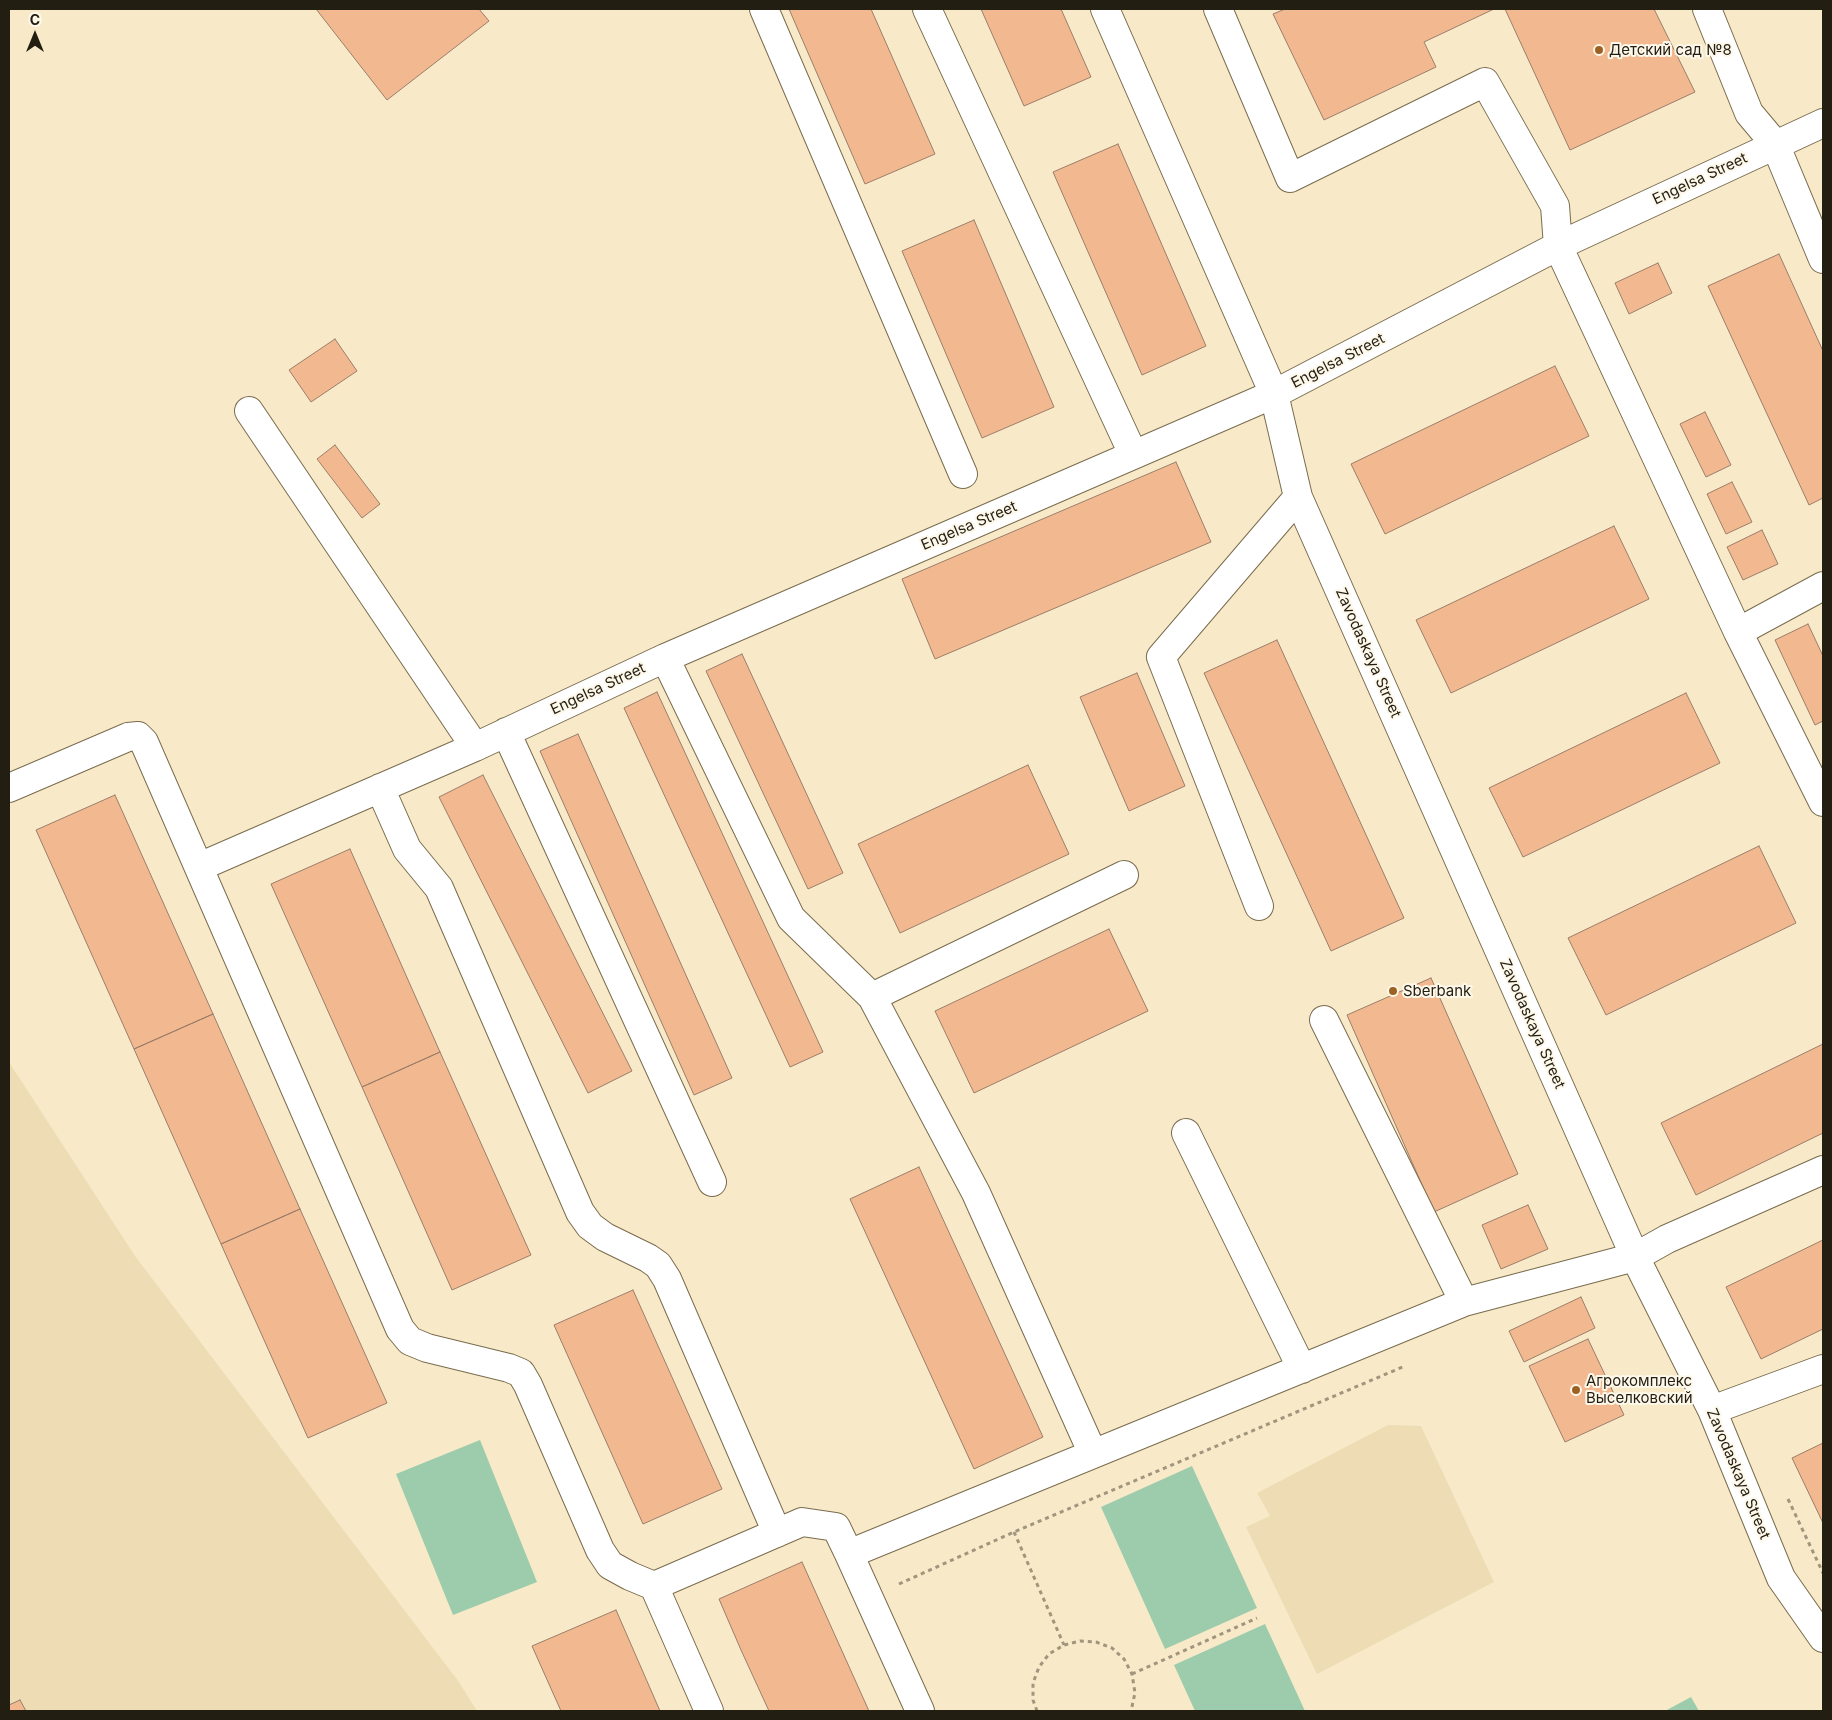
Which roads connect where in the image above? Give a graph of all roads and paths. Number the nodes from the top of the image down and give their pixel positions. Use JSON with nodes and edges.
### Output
{"nodes":[{"id":1,"x":764,"y":9,"type":"edge"},
{"id":2,"x":927,"y":9,"type":"edge"},
{"id":3,"x":1105,"y":9,"type":"edge"},
{"id":4,"x":1218,"y":9,"type":"edge"},
{"id":5,"x":1707,"y":9,"type":"edge"},
{"id":6,"x":1823,"y":122,"type":"edge"},
{"id":7,"x":1775,"y":144,"type":"junction"},
{"id":8,"x":1558,"y":246,"type":"junction"},
{"id":9,"x":1823,"y":259,"type":"edge"},
{"id":10,"x":1274,"y":394,"type":"junction"},
{"id":11,"x":249,"y":411,"type":"dead end"},
{"id":12,"x":1133,"y":454,"type":"junction"},
{"id":13,"x":963,"y":474,"type":"dead end"},
{"id":14,"x":1298,"y":497,"type":"junction"},
{"id":15,"x":1823,"y":586,"type":"edge"},
{"id":16,"x":1738,"y":632,"type":"junction"},
{"id":17,"x":665,"y":658,"type":"junction"},
{"id":18,"x":506,"y":732,"type":"junction"},
{"id":19,"x":475,"y":747,"type":"junction"},
{"id":20,"x":9,"y":788,"type":"edge"},
{"id":21,"x":380,"y":788,"type":"junction"},
{"id":22,"x":1823,"y":802,"type":"edge"},
{"id":23,"x":198,"y":867,"type":"junction"},
{"id":24,"x":1124,"y":874,"type":"dead end"},
{"id":25,"x":1259,"y":906,"type":"dead end"},
{"id":26,"x":872,"y":997,"type":"junction"},
{"id":27,"x":1324,"y":1020,"type":"dead end"},
{"id":28,"x":1186,"y":1133,"type":"dead end"},
{"id":29,"x":1823,"y":1170,"type":"edge"},
{"id":30,"x":712,"y":1182,"type":"dead end"},
{"id":31,"x":1635,"y":1257,"type":"junction"},
{"id":32,"x":1464,"y":1302,"type":"junction"},
{"id":33,"x":1408,"y":1365,"type":"dead end"},
{"id":34,"x":1302,"y":1369,"type":"junction"},
{"id":35,"x":1823,"y":1369,"type":"edge"},
{"id":36,"x":1712,"y":1410,"type":"junction"},
{"id":37,"x":1094,"y":1454,"type":"junction"},
{"id":38,"x":1787,"y":1495,"type":"dead end"},
{"id":39,"x":1014,"y":1532,"type":"junction"},
{"id":40,"x":777,"y":1533,"type":"junction"},
{"id":41,"x":849,"y":1554,"type":"junction"},
{"id":42,"x":1823,"y":1573,"type":"edge"},
{"id":43,"x":654,"y":1586,"type":"junction"},
{"id":44,"x":869,"y":1598,"type":"junction"},
{"id":45,"x":1257,"y":1618,"type":"dead end"},
{"id":46,"x":1823,"y":1638,"type":"edge"},
{"id":47,"x":1064,"y":1645,"type":"junction"},
{"id":48,"x":1132,"y":1674,"type":"junction"},
{"id":49,"x":709,"y":1711,"type":"edge"},
{"id":50,"x":920,"y":1711,"type":"edge"},
{"id":51,"x":1037,"y":1711,"type":"edge"},
{"id":52,"x":1131,"y":1711,"type":"edge"}],
"edges":[{"from":1,"to":13,"type":"street"},
{"from":2,"to":12,"type":"street"},
{"from":3,"to":10,"type":"street","name":"Zavodaskaya Street"},
{"from":4,"to":8,"type":"street"},
{"from":5,"to":7,"type":"street"},
{"from":6,"to":7,"type":"street","name":"Engelsa Street"},
{"from":7,"to":8,"type":"street","name":"Engelsa Street"},
{"from":7,"to":9,"type":"street"},
{"from":8,"to":10,"type":"street","name":"Engelsa Street"},
{"from":8,"to":16,"type":"street"},
{"from":10,"to":12,"type":"street","name":"Engelsa Street"},
{"from":10,"to":14,"type":"street","name":"Zavodaskaya Street"},
{"from":11,"to":19,"type":"street"},
{"from":12,"to":17,"type":"street","name":"Engelsa Street"},
{"from":14,"to":25,"type":"street"},
{"from":14,"to":31,"type":"street","name":"Zavodaskaya Street"},
{"from":15,"to":16,"type":"street"},
{"from":16,"to":22,"type":"street"},
{"from":17,"to":18,"type":"street","name":"Engelsa Street"},
{"from":17,"to":26,"type":"street"},
{"from":18,"to":19,"type":"street","name":"Engelsa Street"},
{"from":18,"to":30,"type":"street"},
{"from":19,"to":21,"type":"street","name":"Engelsa Street"},
{"from":20,"to":23,"type":"street"},
{"from":21,"to":23,"type":"street","name":"Engelsa Street"},
{"from":21,"to":40,"type":"street"},
{"from":23,"to":43,"type":"street"},
{"from":24,"to":26,"type":"street"},
{"from":26,"to":37,"type":"street"},
{"from":27,"to":32,"type":"street"},
{"from":28,"to":34,"type":"street"},
{"from":29,"to":31,"type":"street"},
{"from":31,"to":32,"type":"street"},
{"from":31,"to":36,"type":"street","name":"Zavodaskaya Street"},
{"from":32,"to":34,"type":"street"},
{"from":33,"to":39,"type":"path"},
{"from":34,"to":37,"type":"street"},
{"from":35,"to":36,"type":"street"},
{"from":36,"to":46,"type":"street","name":"Zavodaskaya Street"},
{"from":37,"to":41,"type":"street"},
{"from":38,"to":42,"type":"path"},
{"from":39,"to":44,"type":"path"},
{"from":39,"to":47,"type":"path"},
{"from":40,"to":41,"type":"street"},
{"from":40,"to":43,"type":"street"},
{"from":41,"to":44,"type":"street"},
{"from":43,"to":49,"type":"street"},
{"from":44,"to":50,"type":"street"},
{"from":45,"to":48,"type":"path"},
{"from":47,"to":48,"type":"path"},
{"from":47,"to":51,"type":"path"},
{"from":48,"to":52,"type":"path"}]}
